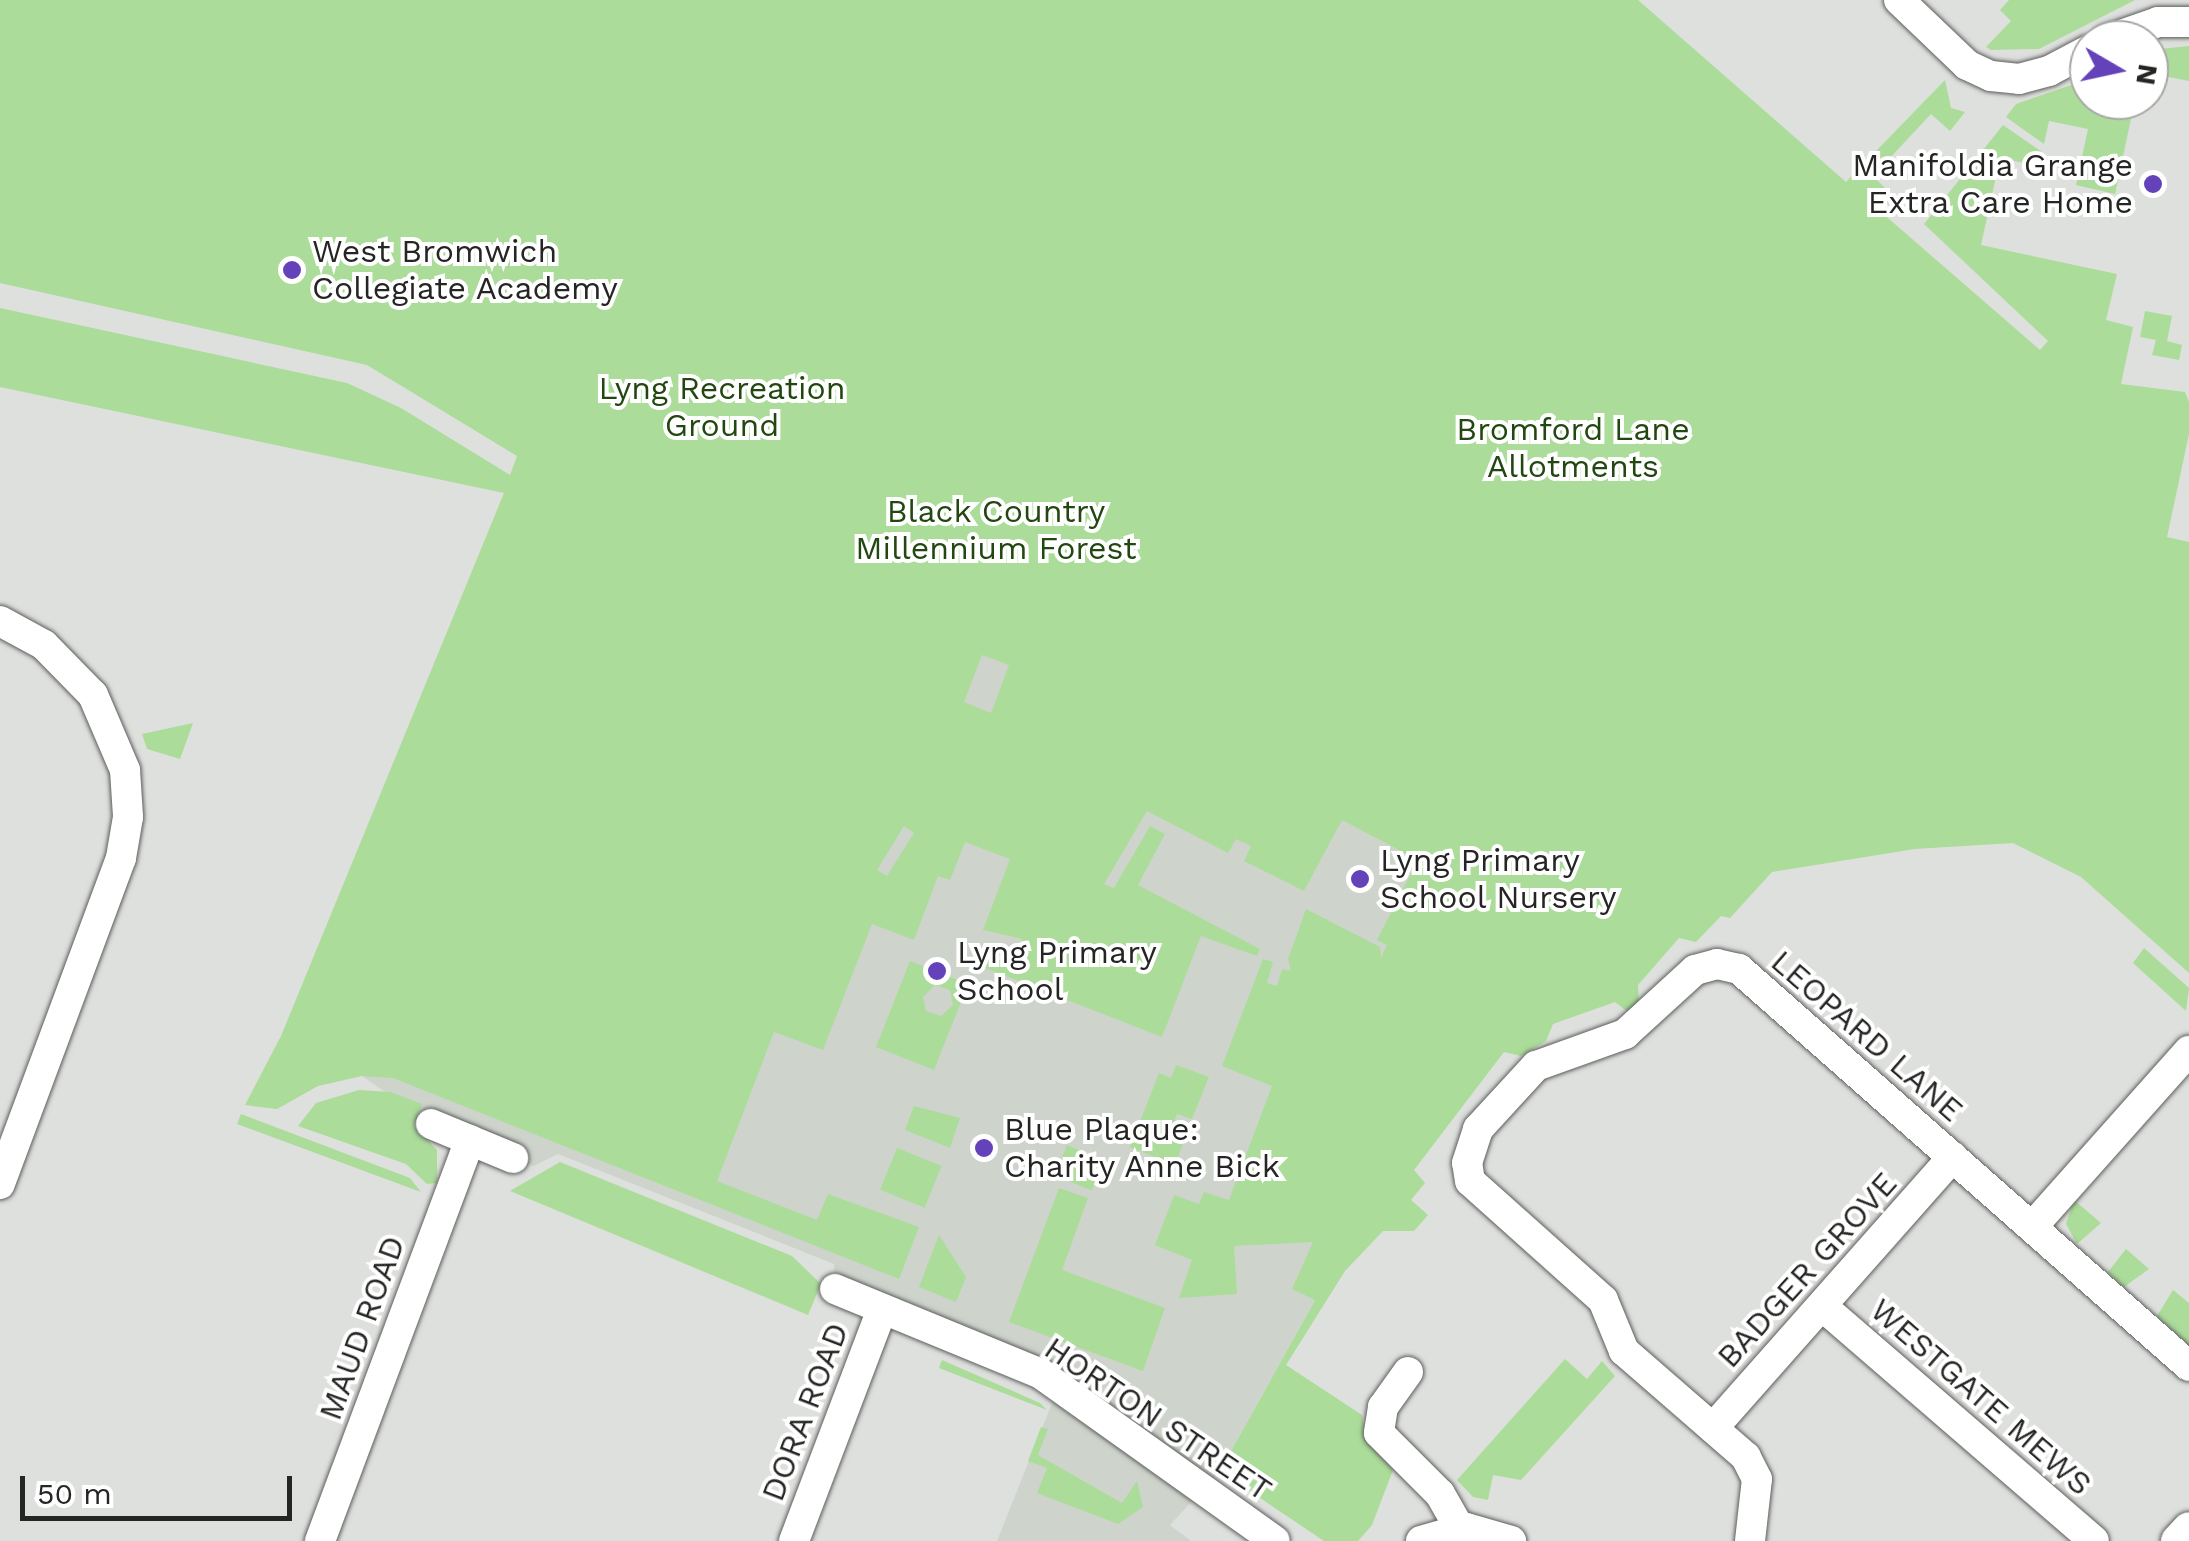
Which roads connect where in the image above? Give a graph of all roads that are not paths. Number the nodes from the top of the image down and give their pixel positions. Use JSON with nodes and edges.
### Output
{"nodes":[{"id":1,"x":1899,"y":0,"type":"edge"},
{"id":2,"x":2069,"y":59,"type":"edge"},
{"id":3,"x":0,"y":621,"type":"edge"},
{"id":4,"x":2189,"y":1051,"type":"edge"},
{"id":5,"x":431,"y":1124,"type":"dead end"},
{"id":6,"x":470,"y":1140,"type":"junction"},
{"id":7,"x":513,"y":1158,"type":"dead end"},
{"id":8,"x":1953,"y":1158,"type":"junction"},
{"id":9,"x":0,"y":1184,"type":"edge"},
{"id":10,"x":2032,"y":1227,"type":"junction"},
{"id":11,"x":834,"y":1288,"type":"dead end"},
{"id":12,"x":1822,"y":1306,"type":"junction"},
{"id":13,"x":882,"y":1309,"type":"junction"},
{"id":14,"x":2189,"y":1366,"type":"edge"},
{"id":15,"x":1408,"y":1372,"type":"dead end"},
{"id":16,"x":1713,"y":1428,"type":"junction"},
{"id":17,"x":1460,"y":1528,"type":"junction"},
{"id":18,"x":2189,"y":1528,"type":"edge"},
{"id":19,"x":320,"y":1541,"type":"edge"},
{"id":20,"x":794,"y":1541,"type":"edge"},
{"id":21,"x":1275,"y":1541,"type":"edge"},
{"id":22,"x":1421,"y":1541,"type":"edge"},
{"id":23,"x":1511,"y":1541,"type":"edge"},
{"id":24,"x":1750,"y":1541,"type":"edge"},
{"id":25,"x":2094,"y":1541,"type":"edge"},
{"id":26,"x":2178,"y":1541,"type":"edge"}],
"edges":[{"from":1,"to":2,"type":"street"},
{"from":3,"to":9,"type":"street"},
{"from":4,"to":10,"type":"street"},
{"from":5,"to":6,"type":"street"},
{"from":6,"to":7,"type":"street"},
{"from":6,"to":19,"type":"street","name":"MAUD ROAD"},
{"from":8,"to":10,"type":"street","name":"LEOPARD LANE"},
{"from":8,"to":12,"type":"street","name":"BADGER GROVE"},
{"from":8,"to":16,"type":"street","name":"LEOPARD LANE"},
{"from":10,"to":14,"type":"street","name":"LEOPARD LANE"},
{"from":11,"to":13,"type":"street","name":"HORTON STREET"},
{"from":12,"to":16,"type":"street","name":"BADGER GROVE"},
{"from":12,"to":25,"type":"street","name":"WESTGATE MEWS"},
{"from":13,"to":20,"type":"street","name":"DORA ROAD"},
{"from":13,"to":21,"type":"street","name":"HORTON STREET"},
{"from":15,"to":17,"type":"street"},
{"from":16,"to":24,"type":"street","name":"LEOPARD LANE"},
{"from":17,"to":22,"type":"street"},
{"from":17,"to":23,"type":"street"},
{"from":18,"to":26,"type":"street"}]}
